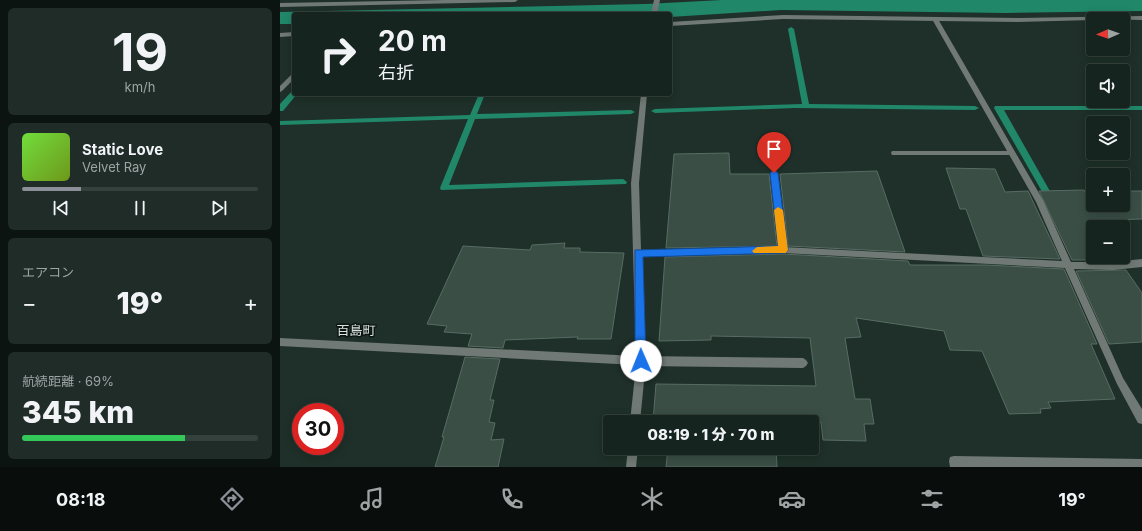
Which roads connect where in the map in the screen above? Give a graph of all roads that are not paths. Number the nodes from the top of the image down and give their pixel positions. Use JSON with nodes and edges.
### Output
{"nodes":[{"id":1,"x":515,"y":0,"type":"edge"},
{"id":2,"x":656,"y":0,"type":"edge"},
{"id":3,"x":280,"y":5,"type":"edge"},
{"id":4,"x":654,"y":12,"type":"edge"},
{"id":5,"x":1142,"y":18,"type":"edge"},
{"id":6,"x":935,"y":19,"type":"junction"},
{"id":7,"x":672,"y":24,"type":"edge"},
{"id":8,"x":280,"y":34,"type":"edge"},
{"id":9,"x":292,"y":34,"type":"edge"},
{"id":10,"x":292,"y":77,"type":"edge"},
{"id":11,"x":280,"y":90,"type":"edge"},
{"id":12,"x":644,"y":96,"type":"edge"},
{"id":13,"x":894,"y":154,"type":"dead end"},
{"id":14,"x":1012,"y":154,"type":"junction"},
{"id":15,"x":774,"y":173,"type":"dead end"},
{"id":16,"x":783,"y":250,"type":"junction"},
{"id":17,"x":638,"y":253,"type":"junction"},
{"id":18,"x":1142,"y":263,"type":"edge"},
{"id":19,"x":1069,"y":265,"type":"junction"},
{"id":20,"x":280,"y":342,"type":"edge"},
{"id":21,"x":641,"y":361,"type":"junction"},
{"id":22,"x":803,"y":363,"type":"dead end"},
{"id":23,"x":636,"y":415,"type":"edge"},
{"id":24,"x":1142,"y":419,"type":"edge"},
{"id":25,"x":632,"y":455,"type":"edge"},
{"id":26,"x":1142,"y":464,"type":"edge"},
{"id":27,"x":631,"y":467,"type":"edge"},
{"id":28,"x":955,"y":467,"type":"edge"}],
"edges":[{"from":1,"to":3,"type":"street"},
{"from":2,"to":4,"type":"street"},
{"from":5,"to":6,"type":"street"},
{"from":6,"to":7,"type":"street"},
{"from":6,"to":14,"type":"street"},
{"from":8,"to":9,"type":"street"},
{"from":10,"to":11,"type":"street"},
{"from":12,"to":17,"type":"street"},
{"from":13,"to":14,"type":"street"},
{"from":14,"to":19,"type":"street"},
{"from":15,"to":16,"type":"street"},
{"from":16,"to":17,"type":"street"},
{"from":16,"to":19,"type":"street"},
{"from":17,"to":21,"type":"street"},
{"from":18,"to":19,"type":"street"},
{"from":19,"to":24,"type":"street"},
{"from":20,"to":21,"type":"street"},
{"from":21,"to":22,"type":"street"},
{"from":21,"to":23,"type":"street"},
{"from":25,"to":27,"type":"street"},
{"from":26,"to":28,"type":"street"}]}
